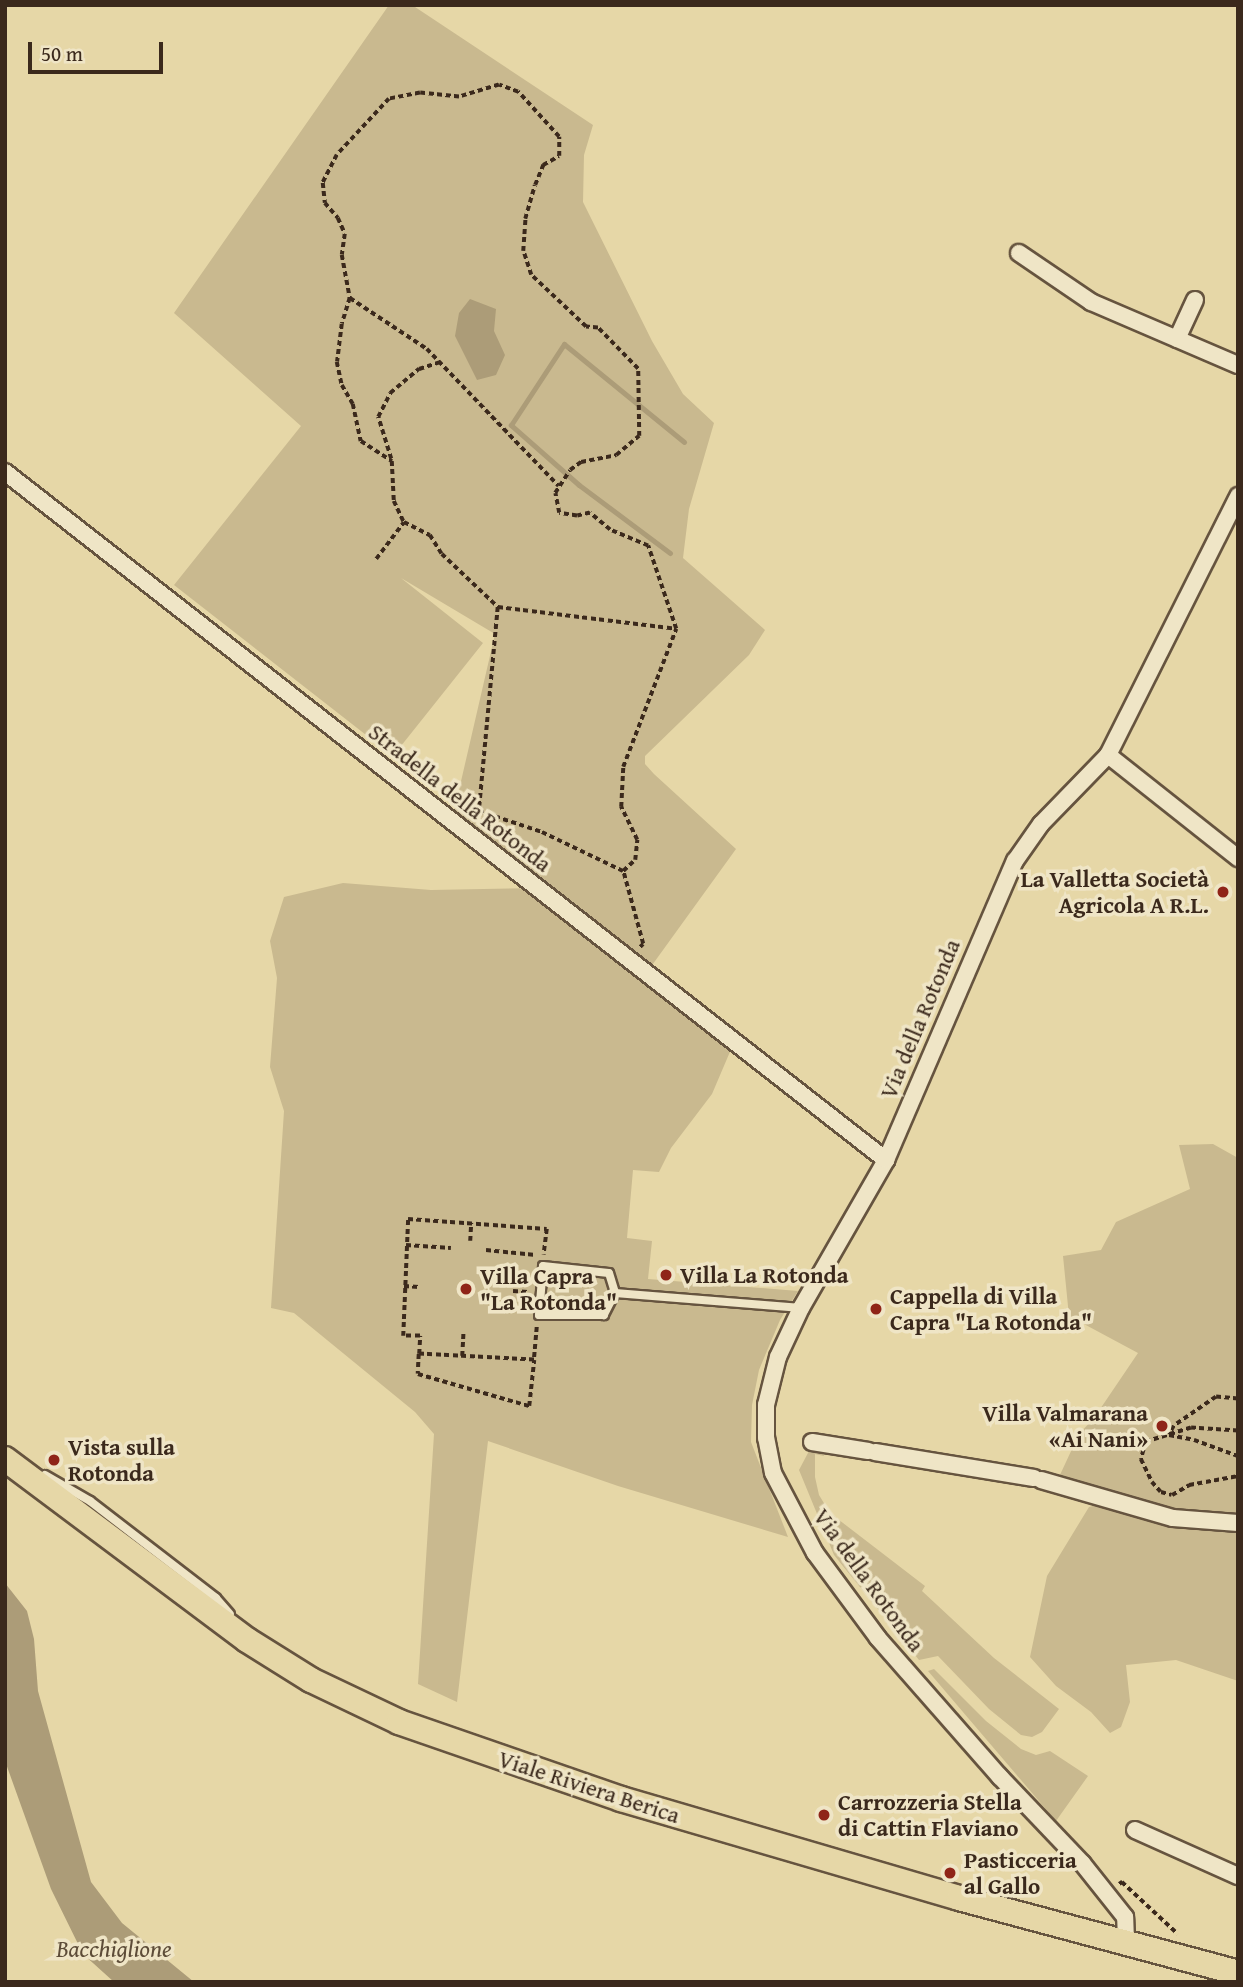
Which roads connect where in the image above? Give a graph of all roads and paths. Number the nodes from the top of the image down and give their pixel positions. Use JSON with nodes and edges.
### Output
{"nodes":[{"id":1,"x":1019,"y":253,"type":"dead end"},
{"id":2,"x":350,"y":298,"type":"junction"},
{"id":3,"x":1195,"y":300,"type":"dead end"},
{"id":4,"x":1177,"y":339,"type":"junction"},
{"id":5,"x":440,"y":362,"type":"junction"},
{"id":6,"x":1238,"y":365,"type":"edge"},
{"id":7,"x":391,"y":461,"type":"junction"},
{"id":8,"x":5,"y":472,"type":"edge"},
{"id":9,"x":559,"y":486,"type":"junction"},
{"id":10,"x":1238,"y":496,"type":"edge"},
{"id":11,"x":404,"y":522,"type":"junction"},
{"id":12,"x":376,"y":559,"type":"dead end"},
{"id":13,"x":498,"y":607,"type":"junction"},
{"id":14,"x":676,"y":629,"type":"junction"},
{"id":15,"x":1108,"y":755,"type":"junction"},
{"id":16,"x":1238,"y":858,"type":"edge"},
{"id":17,"x":623,"y":871,"type":"junction"},
{"id":18,"x":632,"y":961,"type":"junction"},
{"id":19,"x":886,"y":1160,"type":"junction"},
{"id":20,"x":471,"y":1223,"type":"junction"},
{"id":21,"x":470,"y":1241,"type":"dead end"},
{"id":22,"x":406,"y":1245,"type":"junction"},
{"id":23,"x":451,"y":1248,"type":"dead end"},
{"id":24,"x":486,"y":1250,"type":"dead end"},
{"id":25,"x":544,"y":1256,"type":"junction"},
{"id":26,"x":543,"y":1266,"type":"junction"},
{"id":27,"x":404,"y":1286,"type":"junction"},
{"id":28,"x":418,"y":1287,"type":"dead end"},
{"id":29,"x":615,"y":1293,"type":"junction"},
{"id":30,"x":801,"y":1308,"type":"junction"},
{"id":31,"x":539,"y":1315,"type":"junction"},
{"id":32,"x":463,"y":1334,"type":"dead end"},
{"id":33,"x":419,"y":1354,"type":"junction"},
{"id":34,"x":462,"y":1356,"type":"junction"},
{"id":35,"x":534,"y":1360,"type":"junction"},
{"id":36,"x":1238,"y":1399,"type":"edge"},
{"id":37,"x":1238,"y":1431,"type":"edge"},
{"id":38,"x":1169,"y":1435,"type":"junction"},
{"id":39,"x":812,"y":1442,"type":"dead end"},
{"id":40,"x":5,"y":1451,"type":"edge"},
{"id":41,"x":1238,"y":1456,"type":"edge"},
{"id":42,"x":5,"y":1459,"type":"edge"},
{"id":43,"x":1238,"y":1476,"type":"edge"},
{"id":44,"x":1238,"y":1523,"type":"edge"},
{"id":45,"x":262,"y":1650,"type":"junction"},
{"id":46,"x":1135,"y":1830,"type":"dead end"},
{"id":47,"x":1238,"y":1877,"type":"edge"},
{"id":48,"x":1107,"y":1894,"type":"junction"},
{"id":49,"x":1182,"y":1938,"type":"dead end"},
{"id":50,"x":1126,"y":1941,"type":"junction"},
{"id":51,"x":1238,"y":1973,"type":"edge"}],
"edges":[{"from":1,"to":4,"type":"street"},
{"from":2,"to":5,"type":"path"},
{"from":2,"to":7,"type":"path"},
{"from":2,"to":9,"type":"path"},
{"from":3,"to":4,"type":"street"},
{"from":4,"to":6,"type":"street"},
{"from":5,"to":7,"type":"path"},
{"from":5,"to":9,"type":"path"},
{"from":7,"to":11,"type":"path"},
{"from":8,"to":18,"type":"street","name":"Stradella della Rotonda"},
{"from":9,"to":14,"type":"path"},
{"from":10,"to":15,"type":"street","name":"Via della Rotonda"},
{"from":11,"to":12,"type":"path"},
{"from":11,"to":13,"type":"path"},
{"from":13,"to":14,"type":"path"},
{"from":13,"to":17,"type":"path"},
{"from":14,"to":17,"type":"path"},
{"from":15,"to":16,"type":"street"},
{"from":15,"to":19,"type":"street","name":"Via della Rotonda"},
{"from":17,"to":18,"type":"path"},
{"from":18,"to":19,"type":"street","name":"Stradella della Rotonda"},
{"from":19,"to":30,"type":"street","name":"Via della Rotonda"},
{"from":20,"to":21,"type":"path"},
{"from":20,"to":22,"type":"path"},
{"from":20,"to":25,"type":"path"},
{"from":22,"to":23,"type":"path"},
{"from":22,"to":27,"type":"path"},
{"from":24,"to":25,"type":"path"},
{"from":25,"to":26,"type":"path"},
{"from":26,"to":29,"type":"lane"},
{"from":26,"to":31,"type":"lane"},
{"from":27,"to":28,"type":"path"},
{"from":27,"to":33,"type":"path"},
{"from":29,"to":30,"type":"lane"},
{"from":29,"to":31,"type":"lane"},
{"from":30,"to":48,"type":"street","name":"Via della Rotonda"},
{"from":31,"to":35,"type":"path"},
{"from":32,"to":34,"type":"path"},
{"from":33,"to":34,"type":"path"},
{"from":33,"to":35,"type":"path"},
{"from":34,"to":35,"type":"path"},
{"from":36,"to":38,"type":"path"},
{"from":37,"to":38,"type":"path"},
{"from":38,"to":41,"type":"path"},
{"from":38,"to":43,"type":"path"},
{"from":39,"to":44,"type":"street"},
{"from":40,"to":45,"type":"lane"},
{"from":42,"to":45,"type":"main road","name":"Viale Riviera Berica"},
{"from":45,"to":50,"type":"main road","name":"Viale Riviera Berica"},
{"from":46,"to":47,"type":"street"},
{"from":48,"to":49,"type":"path"},
{"from":48,"to":50,"type":"street","name":"Via della Rotonda"},
{"from":50,"to":51,"type":"main road","name":"Viale Riviera Berica"}]}
